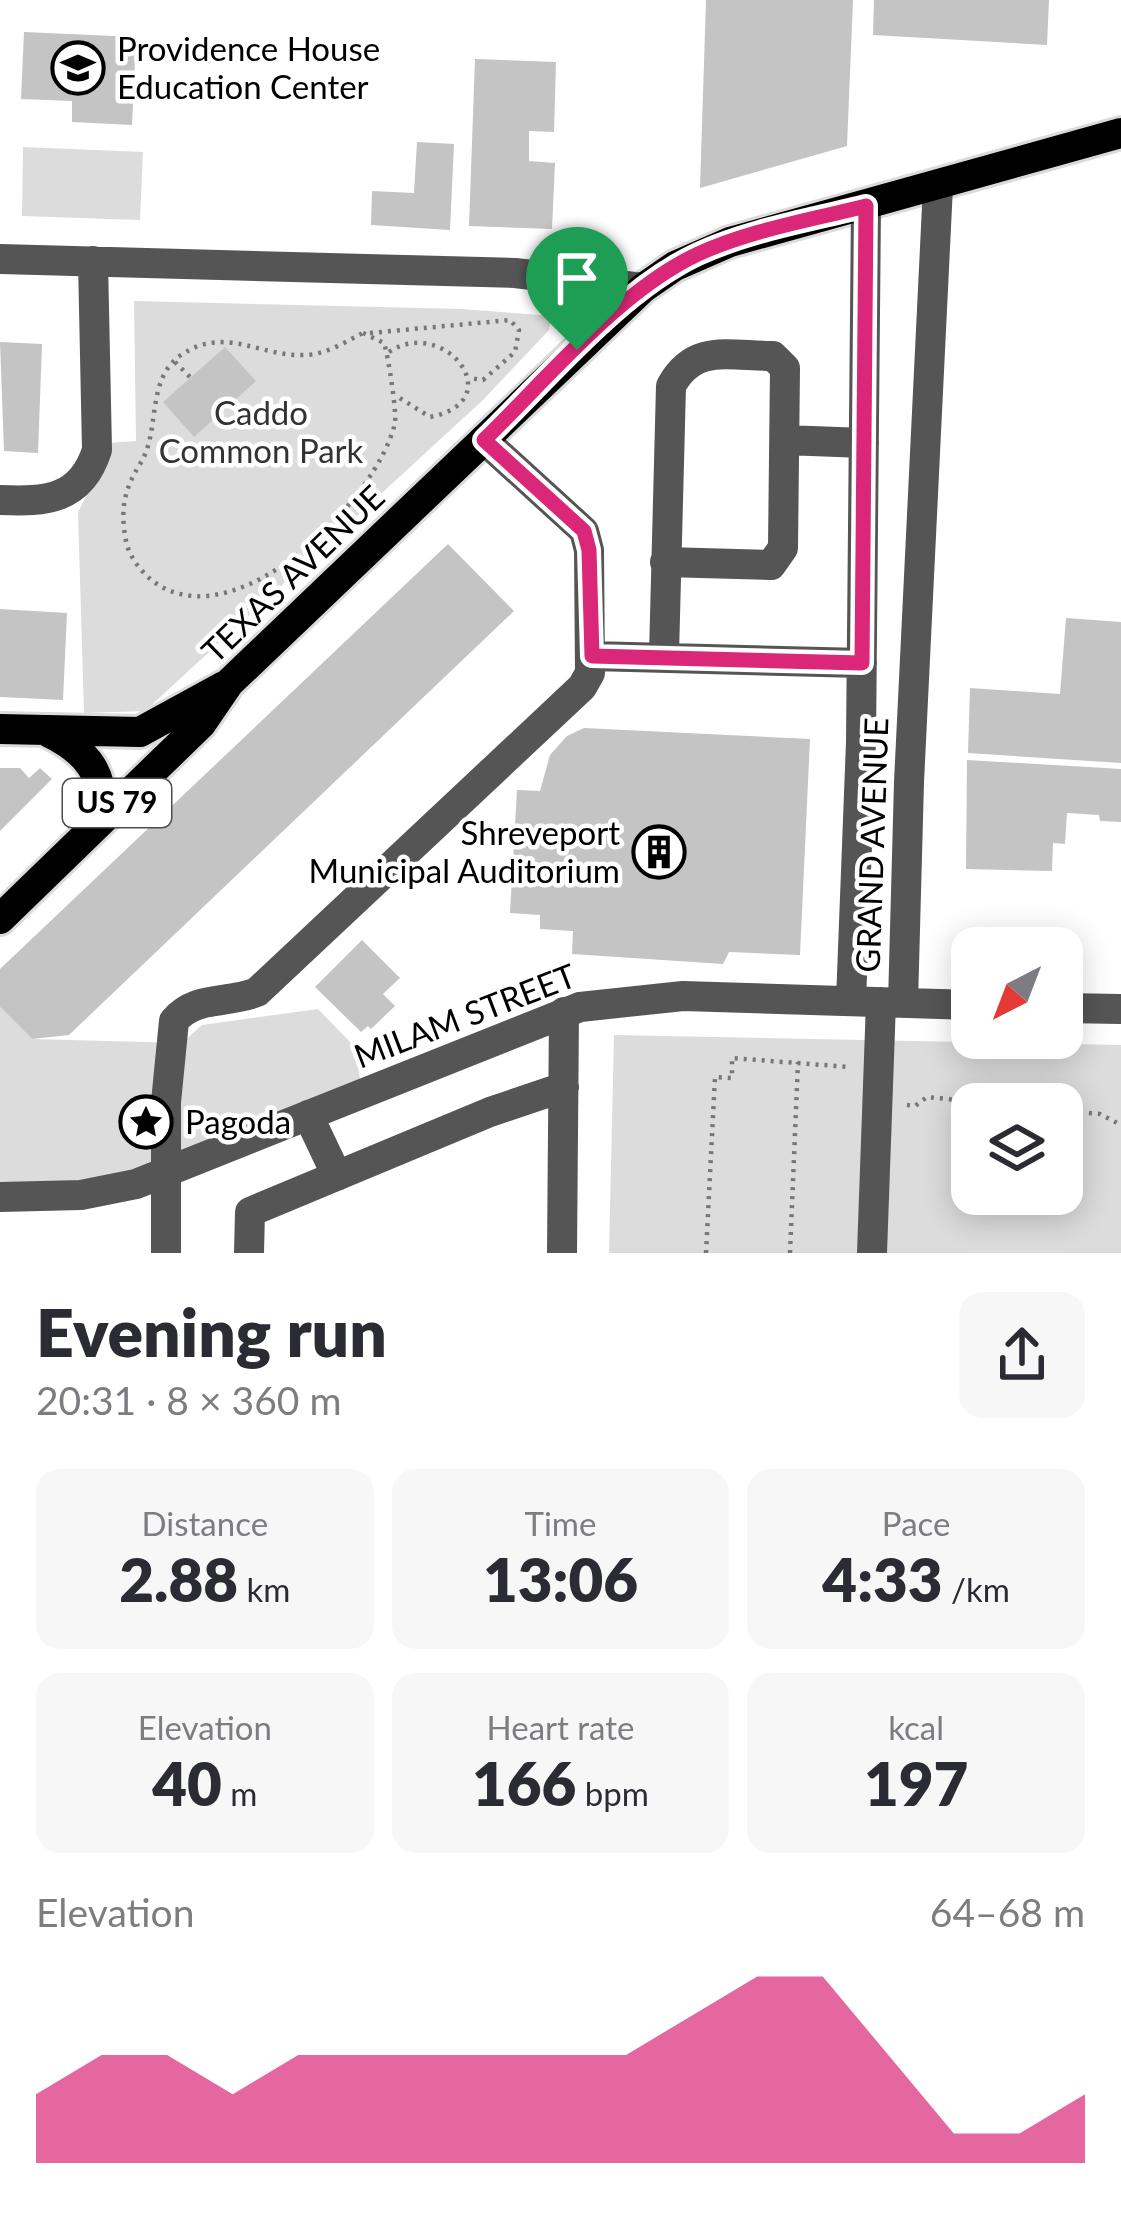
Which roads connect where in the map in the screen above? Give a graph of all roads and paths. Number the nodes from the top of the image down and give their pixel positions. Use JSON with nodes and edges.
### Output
{"nodes":[{"id":1,"x":1121,"y":133,"type":"edge"},
{"id":2,"x":938,"y":186,"type":"junction"},
{"id":3,"x":866,"y":206,"type":"junction"},
{"id":4,"x":0,"y":259,"type":"edge"},
{"id":5,"x":93,"y":261,"type":"junction"},
{"id":6,"x":643,"y":288,"type":"junction"},
{"id":7,"x":363,"y":333,"type":"junction"},
{"id":8,"x":388,"y":353,"type":"junction"},
{"id":9,"x":175,"y":362,"type":"junction"},
{"id":10,"x":190,"y":378,"type":"dead end"},
{"id":11,"x":469,"y":378,"type":"junction"},
{"id":12,"x":395,"y":394,"type":"junction"},
{"id":13,"x":484,"y":440,"type":"junction"},
{"id":14,"x":784,"y":440,"type":"junction"},
{"id":15,"x":864,"y":443,"type":"junction"},
{"id":16,"x":0,"y":500,"type":"edge"},
{"id":17,"x":665,"y":562,"type":"junction"},
{"id":18,"x":664,"y":655,"type":"junction"},
{"id":19,"x":592,"y":656,"type":"junction"},
{"id":20,"x":862,"y":663,"type":"junction"},
{"id":21,"x":229,"y":683,"type":"junction"},
{"id":22,"x":0,"y":729,"type":"edge"},
{"id":23,"x":46,"y":731,"type":"junction"},
{"id":24,"x":98,"y":820,"type":"junction"},
{"id":25,"x":0,"y":919,"type":"edge"},
{"id":26,"x":878,"y":1002,"type":"junction"},
{"id":27,"x":951,"y":1004,"type":"edge"},
{"id":28,"x":1083,"y":1008,"type":"edge"},
{"id":29,"x":1121,"y":1009,"type":"edge"},
{"id":30,"x":564,"y":1012,"type":"junction"},
{"id":31,"x":798,"y":1062,"type":"junction"},
{"id":32,"x":856,"y":1072,"type":"dead end"},
{"id":33,"x":564,"y":1087,"type":"junction"},
{"id":34,"x":951,"y":1099,"type":"edge"},
{"id":35,"x":878,"y":1101,"type":"junction"},
{"id":36,"x":1083,"y":1113,"type":"edge"},
{"id":37,"x":308,"y":1115,"type":"junction"},
{"id":38,"x":1121,"y":1125,"type":"edge"},
{"id":39,"x":169,"y":1172,"type":"junction"},
{"id":40,"x":337,"y":1176,"type":"junction"},
{"id":41,"x":0,"y":1197,"type":"edge"},
{"id":42,"x":166,"y":1253,"type":"edge"},
{"id":43,"x":249,"y":1253,"type":"edge"},
{"id":44,"x":562,"y":1253,"type":"edge"},
{"id":45,"x":706,"y":1253,"type":"edge"},
{"id":46,"x":790,"y":1253,"type":"edge"},
{"id":47,"x":872,"y":1253,"type":"edge"}],
"edges":[{"from":1,"to":2,"type":"main road","name":"TEXAS AVENUE","number":"US 79"},
{"from":2,"to":3,"type":"main road","name":"TEXAS AVENUE","number":"US 79"},
{"from":2,"to":26,"type":"street","name":"GRAND AVENUE"},
{"from":3,"to":6,"type":"main road","name":"TEXAS AVENUE","number":"US 79"},
{"from":3,"to":15,"type":"street","name":"GRAND AVENUE"},
{"from":4,"to":5,"type":"street"},
{"from":5,"to":6,"type":"street"},
{"from":5,"to":16,"type":"street"},
{"from":6,"to":13,"type":"main road","name":"TEXAS AVENUE","number":"US 79"},
{"from":7,"to":8,"type":"path"},
{"from":7,"to":9,"type":"path"},
{"from":7,"to":11,"type":"path"},
{"from":8,"to":11,"type":"path"},
{"from":8,"to":12,"type":"path"},
{"from":9,"to":10,"type":"path"},
{"from":9,"to":12,"type":"path"},
{"from":11,"to":12,"type":"path"},
{"from":13,"to":19,"type":"street"},
{"from":13,"to":21,"type":"main road","name":"TEXAS AVENUE","number":"US 79"},
{"from":14,"to":15,"type":"street"},
{"from":14,"to":17,"type":"street"},
{"from":14,"to":17,"type":"street"},
{"from":15,"to":20,"type":"street","name":"GRAND AVENUE"},
{"from":17,"to":18,"type":"street"},
{"from":18,"to":19,"type":"street"},
{"from":18,"to":20,"type":"street"},
{"from":19,"to":39,"type":"street"},
{"from":20,"to":26,"type":"street","name":"GRAND AVENUE"},
{"from":21,"to":23,"type":"main road","number":"US 79"},
{"from":21,"to":24,"type":"main road","name":"TEXAS AVENUE","number":"US 79"},
{"from":22,"to":23,"type":"main road","number":"US 79"},
{"from":23,"to":24,"type":"main road"},
{"from":24,"to":25,"type":"main road","name":"TEXAS AVENUE","number":"US 79"},
{"from":26,"to":27,"type":"street","name":"MILAM STREET"},
{"from":26,"to":30,"type":"street","name":"MILAM STREET"},
{"from":26,"to":35,"type":"street"},
{"from":28,"to":29,"type":"street"},
{"from":30,"to":33,"type":"street"},
{"from":30,"to":37,"type":"street","name":"MILAM STREET"},
{"from":31,"to":32,"type":"path"},
{"from":31,"to":45,"type":"path"},
{"from":31,"to":46,"type":"path"},
{"from":33,"to":40,"type":"street"},
{"from":33,"to":44,"type":"street"},
{"from":34,"to":35,"type":"path"},
{"from":35,"to":47,"type":"street"},
{"from":36,"to":38,"type":"path"},
{"from":37,"to":39,"type":"street","name":"MILAM STREET"},
{"from":37,"to":40,"type":"street"},
{"from":39,"to":41,"type":"street","name":"MILAM STREET"},
{"from":39,"to":42,"type":"street"},
{"from":40,"to":43,"type":"street"}]}
